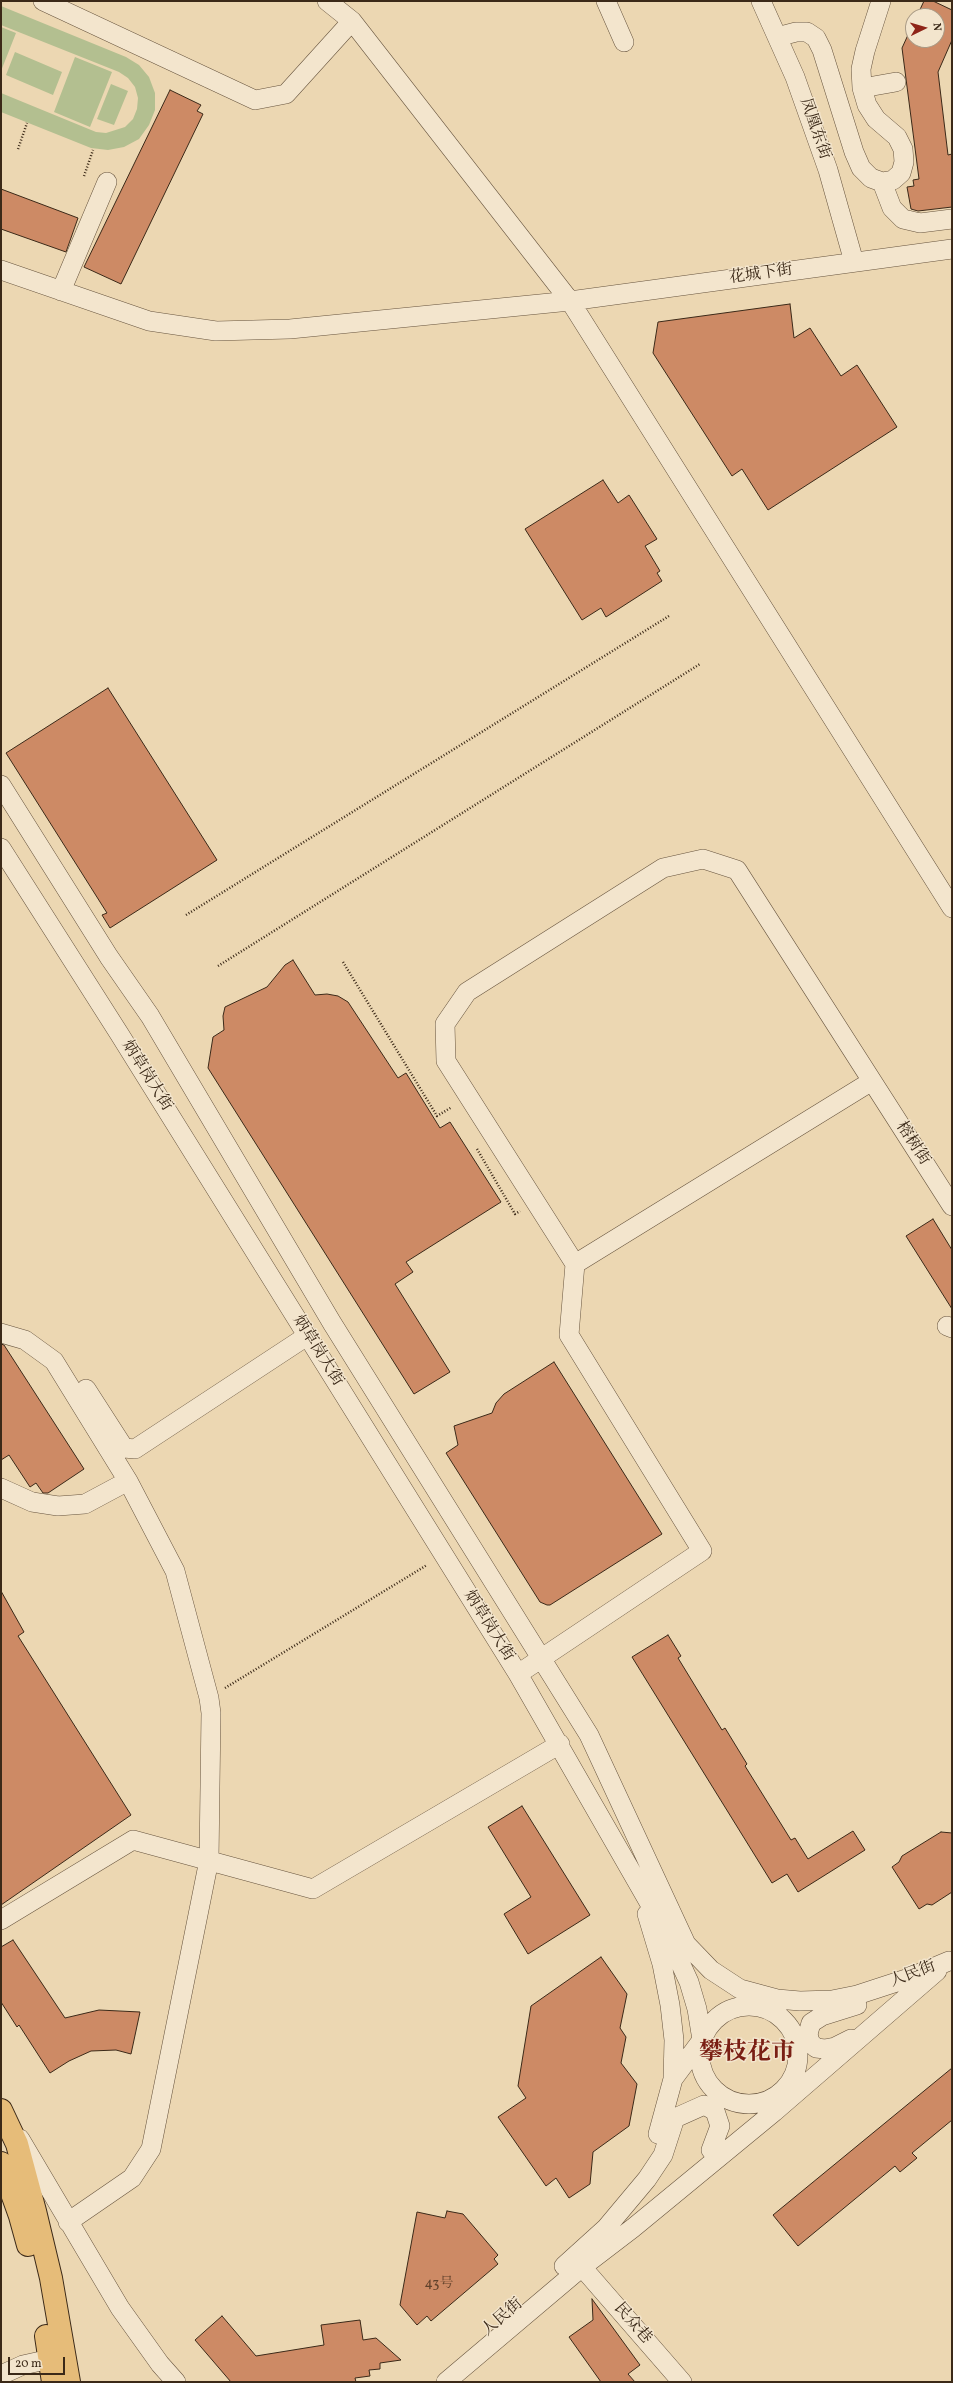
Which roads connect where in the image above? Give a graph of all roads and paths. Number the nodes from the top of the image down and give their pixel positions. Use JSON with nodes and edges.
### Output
{"nodes":[{"id":1,"x":43,"y":1,"type":"edge"},
{"id":2,"x":328,"y":1,"type":"edge"},
{"id":3,"x":606,"y":1,"type":"edge"},
{"id":4,"x":761,"y":1,"type":"edge"},
{"id":5,"x":881,"y":1,"type":"edge"},
{"id":6,"x":352,"y":21,"type":"junction"},
{"id":7,"x":777,"y":37,"type":"junction"},
{"id":8,"x":624,"y":42,"type":"dead end"},
{"id":9,"x":896,"y":82,"type":"dead end"},
{"id":10,"x":862,"y":88,"type":"junction"},
{"id":11,"x":27,"y":123,"type":"dead end"},
{"id":12,"x":18,"y":149,"type":"dead end"},
{"id":13,"x":93,"y":150,"type":"dead end"},
{"id":14,"x":84,"y":176,"type":"dead end"},
{"id":15,"x":107,"y":182,"type":"dead end"},
{"id":16,"x":882,"y":182,"type":"junction"},
{"id":17,"x":952,"y":219,"type":"edge"},
{"id":18,"x":952,"y":249,"type":"edge"},
{"id":19,"x":854,"y":262,"type":"junction"},
{"id":20,"x":1,"y":270,"type":"edge"},
{"id":21,"x":61,"y":291,"type":"junction"},
{"id":22,"x":570,"y":301,"type":"junction"},
{"id":23,"x":669,"y":616,"type":"dead end"},
{"id":24,"x":700,"y":664,"type":"dead end"},
{"id":25,"x":1,"y":785,"type":"edge"},
{"id":26,"x":1,"y":848,"type":"edge"},
{"id":27,"x":952,"y":908,"type":"edge"},
{"id":28,"x":186,"y":915,"type":"dead end"},
{"id":29,"x":343,"y":962,"type":"dead end"},
{"id":30,"x":218,"y":966,"type":"dead end"},
{"id":31,"x":872,"y":1081,"type":"junction"},
{"id":32,"x":456,"y":1113,"type":"dead end"},
{"id":33,"x":476,"y":1147,"type":"dead end"},
{"id":34,"x":536,"y":1203,"type":"junction"},
{"id":35,"x":952,"y":1206,"type":"edge"},
{"id":36,"x":575,"y":1264,"type":"junction"},
{"id":37,"x":1,"y":1333,"type":"edge"},
{"id":38,"x":307,"y":1336,"type":"junction"},
{"id":39,"x":54,"y":1361,"type":"junction"},
{"id":40,"x":128,"y":1481,"type":"junction"},
{"id":41,"x":1,"y":1488,"type":"edge"},
{"id":42,"x":444,"y":1555,"type":"junction"},
{"id":43,"x":542,"y":1658,"type":"junction"},
{"id":44,"x":518,"y":1674,"type":"junction"},
{"id":45,"x":209,"y":1698,"type":"junction"},
{"id":46,"x":560,"y":1744,"type":"junction"},
{"id":47,"x":624,"y":1859,"type":"junction"},
{"id":48,"x":209,"y":1860,"type":"junction"},
{"id":49,"x":1,"y":1920,"type":"edge"},
{"id":50,"x":951,"y":1961,"type":"edge"},
{"id":51,"x":906,"y":1979,"type":"junction"},
{"id":52,"x":740,"y":1990,"type":"junction"},
{"id":53,"x":832,"y":2000,"type":"junction"},
{"id":54,"x":895,"y":2009,"type":"junction"},
{"id":55,"x":770,"y":2010,"type":"junction"},
{"id":56,"x":863,"y":2032,"type":"junction"},
{"id":57,"x":702,"y":2040,"type":"junction"},
{"id":58,"x":673,"y":2079,"type":"junction"},
{"id":59,"x":782,"y":2092,"type":"junction"},
{"id":60,"x":1,"y":2105,"type":"edge"},
{"id":61,"x":1,"y":2110,"type":"edge"},
{"id":62,"x":711,"y":2150,"type":"junction"},
{"id":63,"x":1,"y":2163,"type":"edge"},
{"id":64,"x":628,"y":2201,"type":"junction"},
{"id":65,"x":68,"y":2222,"type":"junction"},
{"id":66,"x":579,"y":2261,"type":"junction"},
{"id":67,"x":50,"y":2359,"type":"junction"},
{"id":68,"x":1,"y":2375,"type":"edge"},
{"id":69,"x":53,"y":2382,"type":"edge"},
{"id":70,"x":69,"y":2382,"type":"edge"},
{"id":71,"x":176,"y":2382,"type":"edge"},
{"id":72,"x":430,"y":2382,"type":"edge"},
{"id":73,"x":446,"y":2382,"type":"edge"},
{"id":74,"x":682,"y":2382,"type":"edge"}],
"edges":[{"from":1,"to":6,"type":"street"},
{"from":2,"to":6,"type":"street"},
{"from":3,"to":8,"type":"street"},
{"from":4,"to":7,"type":"street","name":"凤凰东街"},
{"from":5,"to":10,"type":"street"},
{"from":6,"to":22,"type":"street"},
{"from":7,"to":16,"type":"street"},
{"from":7,"to":19,"type":"street","name":"凤凰东街"},
{"from":9,"to":10,"type":"street"},
{"from":10,"to":16,"type":"street"},
{"from":11,"to":12,"type":"path"},
{"from":13,"to":14,"type":"path"},
{"from":15,"to":21,"type":"street"},
{"from":16,"to":17,"type":"street"},
{"from":18,"to":19,"type":"street","name":"花城下街"},
{"from":19,"to":22,"type":"street","name":"花城下街"},
{"from":20,"to":21,"type":"street","name":"花城下街"},
{"from":21,"to":22,"type":"street","name":"花城下街"},
{"from":22,"to":27,"type":"street"},
{"from":23,"to":28,"type":"path"},
{"from":24,"to":30,"type":"path"},
{"from":25,"to":43,"type":"street","name":"炳草岗大街"},
{"from":26,"to":38,"type":"street","name":"炳草岗大街"},
{"from":29,"to":32,"type":"path"},
{"from":31,"to":34,"type":"street","name":"榕树街"},
{"from":31,"to":35,"type":"street","name":"榕树街"},
{"from":31,"to":36,"type":"street"},
{"from":33,"to":34,"type":"path"},
{"from":34,"to":36,"type":"street","name":"榕树街"},
{"from":36,"to":43,"type":"street"},
{"from":37,"to":39,"type":"street"},
{"from":38,"to":39,"type":"street"},
{"from":38,"to":42,"type":"street","name":"炳草岗大街"},
{"from":39,"to":40,"type":"street"},
{"from":40,"to":41,"type":"street"},
{"from":40,"to":45,"type":"street"},
{"from":42,"to":44,"type":"street","name":"炳草岗大街"},
{"from":42,"to":45,"type":"path"},
{"from":43,"to":44,"type":"street"},
{"from":43,"to":52,"type":"street","name":"炳草岗大街"},
{"from":44,"to":46,"type":"street","name":"炳草岗大街"},
{"from":45,"to":48,"type":"street"},
{"from":46,"to":47,"type":"street","name":"炳草岗大街"},
{"from":46,"to":48,"type":"street"},
{"from":47,"to":57,"type":"street"},
{"from":47,"to":58,"type":"street"},
{"from":48,"to":49,"type":"street"},
{"from":48,"to":65,"type":"street"},
{"from":50,"to":51,"type":"street","name":"人民街"},
{"from":50,"to":54,"type":"street","name":"人民街"},
{"from":51,"to":53,"type":"street","name":"人民街"},
{"from":51,"to":56,"type":"street"},
{"from":52,"to":53,"type":"street"},
{"from":52,"to":55,"type":"street","name":"炳草岗大街"},
{"from":53,"to":55,"type":"street"},
{"from":54,"to":56,"type":"street"},
{"from":54,"to":66,"type":"street"},
{"from":55,"to":57,"type":"street"},
{"from":55,"to":59,"type":"street"},
{"from":56,"to":59,"type":"street"},
{"from":57,"to":58,"type":"street"},
{"from":57,"to":59,"type":"street"},
{"from":58,"to":64,"type":"street"},
{"from":59,"to":62,"type":"street"},
{"from":60,"to":65,"type":"street"},
{"from":61,"to":70,"type":"highway"},
{"from":62,"to":64,"type":"street"},
{"from":62,"to":66,"type":"street"},
{"from":63,"to":67,"type":"highway"},
{"from":64,"to":66,"type":"street"},
{"from":65,"to":71,"type":"street"},
{"from":66,"to":72,"type":"street","name":"人民街"},
{"from":66,"to":73,"type":"street","name":"人民街"},
{"from":66,"to":74,"type":"street","name":"民众巷"},
{"from":67,"to":68,"type":"street"},
{"from":67,"to":69,"type":"highway"}]}
